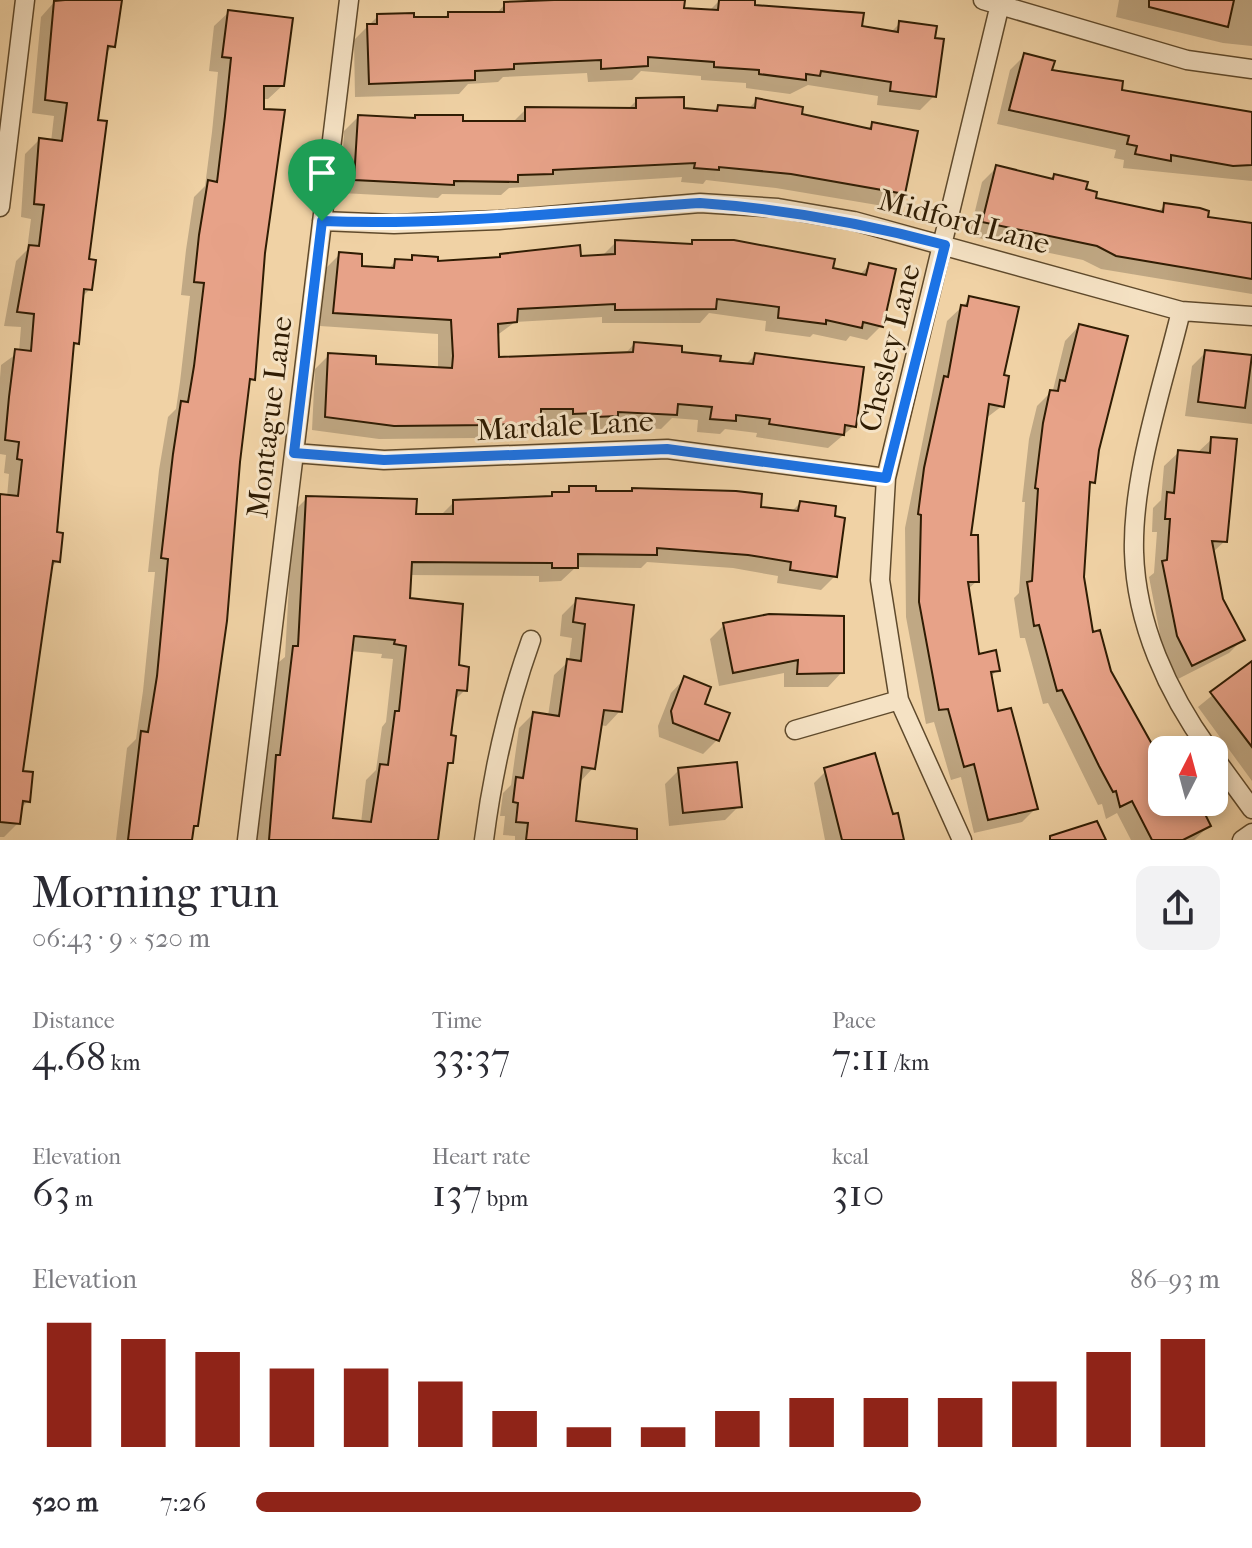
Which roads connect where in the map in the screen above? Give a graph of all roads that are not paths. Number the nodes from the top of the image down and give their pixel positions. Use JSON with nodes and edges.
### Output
{"nodes":[{"id":1,"x":25,"y":0,"type":"edge"},
{"id":2,"x":349,"y":0,"type":"edge"},
{"id":3,"x":994,"y":2,"type":"edge"},
{"id":4,"x":1252,"y":69,"type":"edge"},
{"id":5,"x":1,"y":197,"type":"edge"},
{"id":6,"x":322,"y":221,"type":"junction"},
{"id":7,"x":945,"y":245,"type":"junction"},
{"id":8,"x":1181,"y":311,"type":"junction"},
{"id":9,"x":1252,"y":316,"type":"edge"},
{"id":10,"x":294,"y":453,"type":"junction"},
{"id":11,"x":886,"y":478,"type":"junction"},
{"id":12,"x":531,"y":640,"type":"dead end"},
{"id":13,"x":899,"y":700,"type":"junction"},
{"id":14,"x":795,"y":730,"type":"dead end"},
{"id":15,"x":1200,"y":736,"type":"edge"},
{"id":16,"x":1228,"y":776,"type":"edge"},
{"id":17,"x":1252,"y":809,"type":"edge"},
{"id":18,"x":1252,"y":833,"type":"edge"},
{"id":19,"x":247,"y":840,"type":"edge"},
{"id":20,"x":484,"y":840,"type":"edge"},
{"id":21,"x":962,"y":840,"type":"edge"},
{"id":22,"x":1242,"y":840,"type":"edge"}],
"edges":[{"from":1,"to":5,"type":"street"},
{"from":2,"to":6,"type":"street","name":"Montague Lane"},
{"from":3,"to":4,"type":"street"},
{"from":3,"to":7,"type":"street","name":"Chesley Lane"},
{"from":6,"to":7,"type":"street","name":"Midford Lane"},
{"from":6,"to":10,"type":"street","name":"Montague Lane"},
{"from":7,"to":8,"type":"street","name":"Midford Lane"},
{"from":7,"to":11,"type":"street","name":"Chesley Lane"},
{"from":8,"to":9,"type":"street","name":"Midford Lane"},
{"from":8,"to":15,"type":"street"},
{"from":10,"to":11,"type":"street","name":"Mardale Lane"},
{"from":10,"to":19,"type":"street","name":"Montague Lane"},
{"from":11,"to":13,"type":"street","name":"Chesley Lane"},
{"from":12,"to":20,"type":"street"},
{"from":13,"to":14,"type":"street"},
{"from":13,"to":21,"type":"street","name":"Chesley Lane"},
{"from":16,"to":17,"type":"street"},
{"from":18,"to":22,"type":"street"}]}
